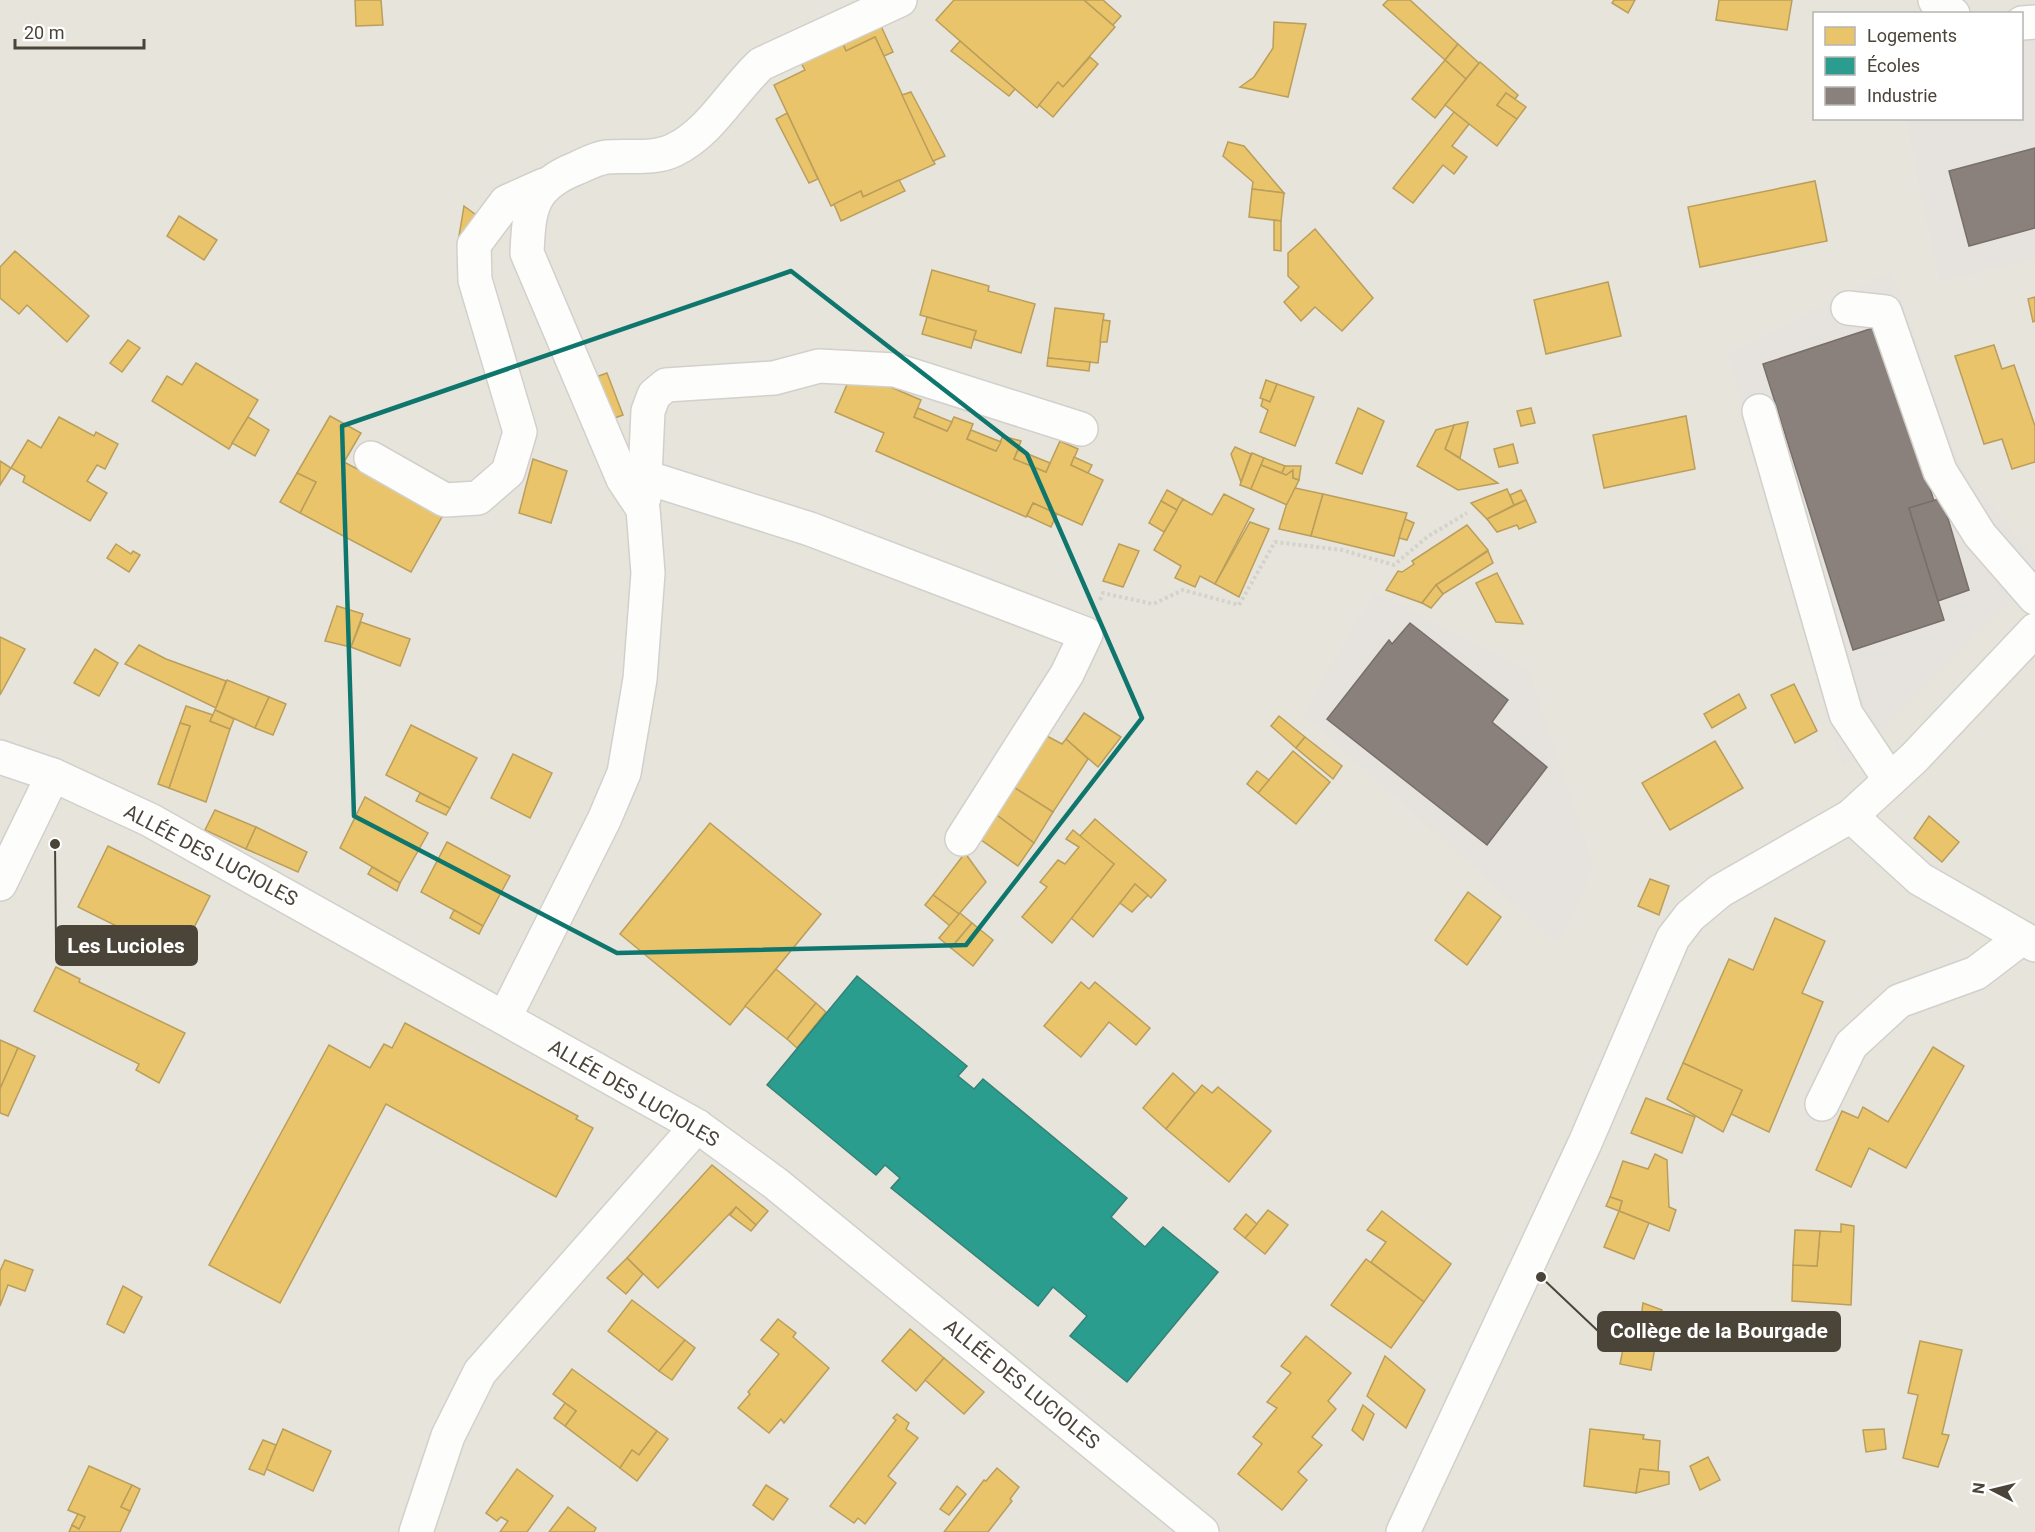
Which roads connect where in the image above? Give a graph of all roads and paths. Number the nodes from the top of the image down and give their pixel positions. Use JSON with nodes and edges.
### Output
{"nodes":[{"id":1,"x":900,"y":0,"type":"edge"},
{"id":2,"x":1935,"y":0,"type":"edge"},
{"id":3,"x":1947,"y":12,"type":"edge"},
{"id":4,"x":544,"y":185,"type":"junction"},
{"id":5,"x":1848,"y":308,"type":"dead end"},
{"id":6,"x":1759,"y":411,"type":"dead end"},
{"id":7,"x":1081,"y":429,"type":"dead end"},
{"id":8,"x":371,"y":458,"type":"dead end"},
{"id":9,"x":644,"y":493,"type":"junction"},
{"id":10,"x":1467,"y":513,"type":"dead end"},
{"id":11,"x":2035,"y":598,"type":"edge"},
{"id":12,"x":2035,"y":630,"type":"edge"},
{"id":13,"x":1086,"y":634,"type":"junction"},
{"id":14,"x":0,"y":757,"type":"edge"},
{"id":15,"x":53,"y":775,"type":"junction"},
{"id":16,"x":1890,"y":780,"type":"junction"},
{"id":17,"x":1851,"y":816,"type":"junction"},
{"id":18,"x":962,"y":839,"type":"dead end"},
{"id":19,"x":0,"y":884,"type":"edge"},
{"id":20,"x":2029,"y":941,"type":"edge"},
{"id":21,"x":505,"y":1017,"type":"junction"},
{"id":22,"x":1822,"y":1104,"type":"dead end"},
{"id":23,"x":697,"y":1125,"type":"junction"},
{"id":24,"x":416,"y":1532,"type":"edge"},
{"id":25,"x":1202,"y":1532,"type":"edge"},
{"id":26,"x":1403,"y":1532,"type":"edge"}],
"edges":[{"from":1,"to":4,"type":"street"},
{"from":2,"to":3,"type":"street"},
{"from":4,"to":8,"type":"street"},
{"from":4,"to":9,"type":"street"},
{"from":5,"to":11,"type":"street"},
{"from":6,"to":16,"type":"street"},
{"from":7,"to":9,"type":"street"},
{"from":9,"to":13,"type":"street"},
{"from":9,"to":21,"type":"street"},
{"from":10,"to":13,"type":"path"},
{"from":12,"to":16,"type":"street"},
{"from":13,"to":18,"type":"street"},
{"from":14,"to":15,"type":"street","name":"ALLÉE DES LUCIOLES"},
{"from":15,"to":19,"type":"street"},
{"from":15,"to":21,"type":"street","name":"ALLÉE DES LUCIOLES"},
{"from":16,"to":17,"type":"street"},
{"from":17,"to":20,"type":"street"},
{"from":17,"to":26,"type":"street"},
{"from":20,"to":22,"type":"street"},
{"from":21,"to":23,"type":"street","name":"ALLÉE DES LUCIOLES"},
{"from":23,"to":24,"type":"street"},
{"from":23,"to":25,"type":"street","name":"ALLÉE DES LUCIOLES"}]}
